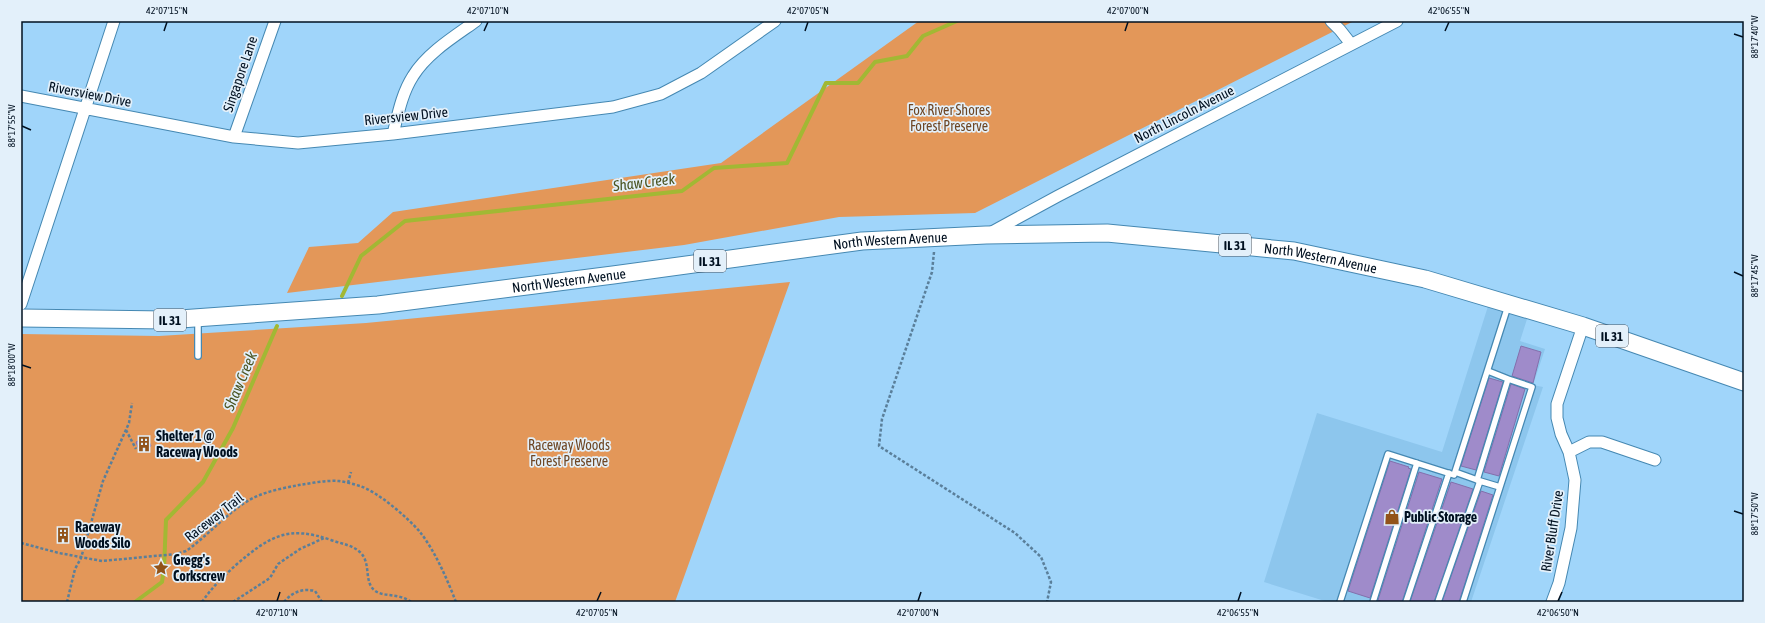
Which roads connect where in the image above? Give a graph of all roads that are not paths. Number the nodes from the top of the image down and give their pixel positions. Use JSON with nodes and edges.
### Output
{"nodes":[{"id":1,"x":114,"y":21,"type":"edge"},
{"id":2,"x":275,"y":21,"type":"edge"},
{"id":3,"x":476,"y":21,"type":"edge"},
{"id":4,"x":775,"y":21,"type":"edge"},
{"id":5,"x":1331,"y":21,"type":"edge"},
{"id":6,"x":1397,"y":21,"type":"edge"},
{"id":7,"x":1351,"y":44,"type":"junction"},
{"id":8,"x":21,"y":96,"type":"edge"},
{"id":9,"x":84,"y":108,"type":"junction"},
{"id":10,"x":393,"y":134,"type":"junction"},
{"id":11,"x":234,"y":137,"type":"junction"},
{"id":12,"x":986,"y":235,"type":"junction"},
{"id":13,"x":21,"y":304,"type":"edge"},
{"id":14,"x":1509,"y":304,"type":"junction"},
{"id":15,"x":21,"y":318,"type":"edge"},
{"id":16,"x":198,"y":319,"type":"junction"},
{"id":17,"x":1583,"y":326,"type":"junction"},
{"id":18,"x":198,"y":356,"type":"dead end"},
{"id":19,"x":1488,"y":371,"type":"junction"},
{"id":20,"x":1508,"y":379,"type":"junction"},
{"id":21,"x":1744,"y":382,"type":"edge"},
{"id":22,"x":1569,"y":452,"type":"junction"},
{"id":23,"x":1655,"y":460,"type":"dead end"},
{"id":24,"x":1418,"y":463,"type":"junction"},
{"id":25,"x":1455,"y":472,"type":"junction"},
{"id":26,"x":1449,"y":473,"type":"junction"},
{"id":27,"x":1478,"y":480,"type":"junction"},
{"id":28,"x":1500,"y":487,"type":"junction"},
{"id":29,"x":1340,"y":602,"type":"edge"},
{"id":30,"x":1373,"y":602,"type":"edge"},
{"id":31,"x":1406,"y":602,"type":"edge"},
{"id":32,"x":1438,"y":602,"type":"edge"},
{"id":33,"x":1463,"y":602,"type":"edge"},
{"id":34,"x":1552,"y":602,"type":"edge"}],
"edges":[{"from":1,"to":9,"type":"street"},
{"from":2,"to":11,"type":"street","name":"Singapore Lane"},
{"from":3,"to":10,"type":"street"},
{"from":4,"to":10,"type":"street","name":"Riversview Drive"},
{"from":5,"to":7,"type":"street"},
{"from":6,"to":7,"type":"street","name":"North Lincoln Avenue"},
{"from":7,"to":12,"type":"street","name":"North Lincoln Avenue"},
{"from":8,"to":9,"type":"street","name":"Riversview Drive"},
{"from":9,"to":11,"type":"street","name":"Riversview Drive"},
{"from":9,"to":13,"type":"street"},
{"from":10,"to":11,"type":"street","name":"Riversview Drive"},
{"from":12,"to":14,"type":"main road","name":"North Western Avenue","number":"IL 31"},
{"from":12,"to":16,"type":"main road","name":"North Western Avenue","number":"IL 31"},
{"from":14,"to":17,"type":"main road","name":"North Western Avenue","number":"IL 31"},
{"from":14,"to":19,"type":"lane"},
{"from":15,"to":16,"type":"main road","name":"North Western Avenue","number":"IL 31"},
{"from":16,"to":18,"type":"lane"},
{"from":17,"to":21,"type":"main road","name":"North Western Avenue","number":"IL 31"},
{"from":17,"to":22,"type":"street","name":"River Bluff Drive"},
{"from":19,"to":20,"type":"lane"},
{"from":19,"to":25,"type":"lane"},
{"from":20,"to":27,"type":"lane"},
{"from":20,"to":28,"type":"lane"},
{"from":22,"to":23,"type":"street"},
{"from":22,"to":34,"type":"street","name":"River Bluff Drive"},
{"from":24,"to":26,"type":"lane"},
{"from":24,"to":29,"type":"lane"},
{"from":24,"to":30,"type":"lane"},
{"from":25,"to":26,"type":"lane"},
{"from":25,"to":27,"type":"lane"},
{"from":26,"to":31,"type":"lane"},
{"from":27,"to":28,"type":"lane"},
{"from":27,"to":32,"type":"lane"},
{"from":28,"to":33,"type":"lane"}]}
